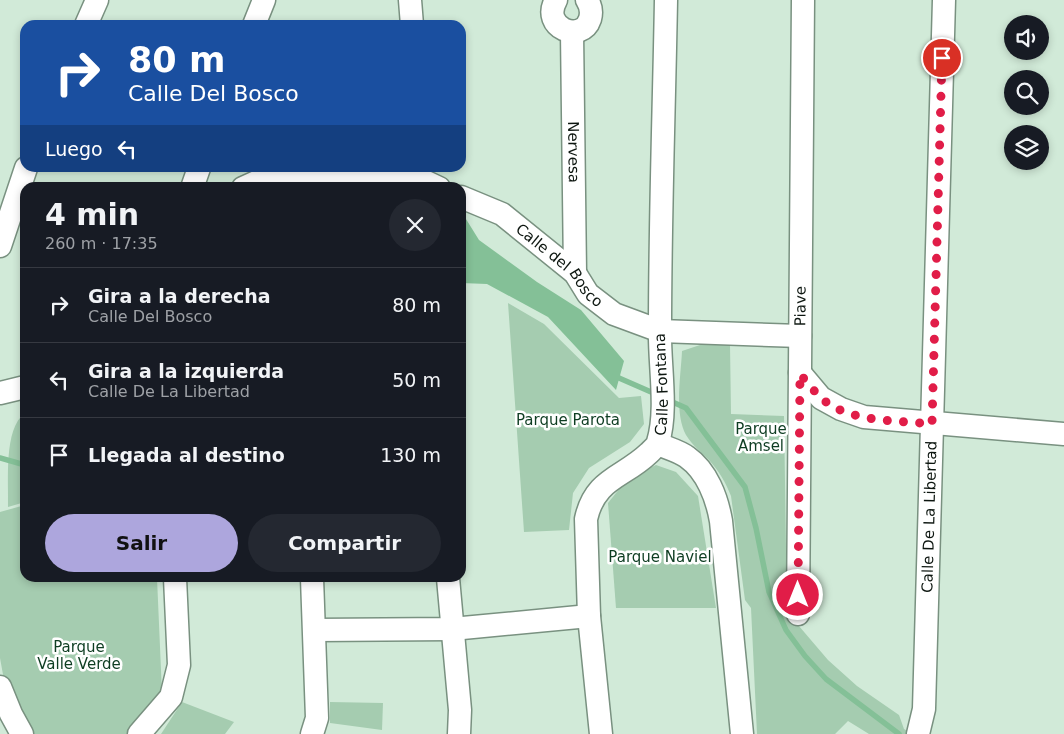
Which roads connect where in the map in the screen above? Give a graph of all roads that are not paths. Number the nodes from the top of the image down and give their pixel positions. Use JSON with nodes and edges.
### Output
{"nodes":[{"id":1,"x":97,"y":0,"type":"edge"},
{"id":2,"x":264,"y":0,"type":"edge"},
{"id":3,"x":410,"y":0,"type":"edge"},
{"id":4,"x":556,"y":0,"type":"edge"},
{"id":5,"x":587,"y":0,"type":"edge"},
{"id":6,"x":666,"y":0,"type":"edge"},
{"id":7,"x":803,"y":0,"type":"edge"},
{"id":8,"x":944,"y":0,"type":"edge"},
{"id":9,"x":88,"y":20,"type":"edge"},
{"id":10,"x":256,"y":20,"type":"edge"},
{"id":11,"x":412,"y":20,"type":"edge"},
{"id":12,"x":572,"y":32,"type":"junction"},
{"id":13,"x":426,"y":181,"type":"edge"},
{"id":14,"x":256,"y":182,"type":"edge"},
{"id":15,"x":20,"y":186,"type":"edge"},
{"id":16,"x":466,"y":199,"type":"edge"},
{"id":17,"x":0,"y":246,"type":"edge"},
{"id":18,"x":575,"y":273,"type":"junction"},
{"id":19,"x":660,"y":331,"type":"junction"},
{"id":20,"x":800,"y":336,"type":"junction"},
{"id":21,"x":800,"y":374,"type":"junction"},
{"id":22,"x":20,"y":388,"type":"edge"},
{"id":23,"x":0,"y":392,"type":"edge"},
{"id":24,"x":932,"y":424,"type":"junction"},
{"id":25,"x":1064,"y":434,"type":"edge"},
{"id":26,"x":658,"y":444,"type":"junction"},
{"id":27,"x":175,"y":582,"type":"edge"},
{"id":28,"x":312,"y":582,"type":"edge"},
{"id":29,"x":448,"y":582,"type":"edge"},
{"id":30,"x":798,"y":614,"type":"dead end"},
{"id":31,"x":589,"y":616,"type":"junction"},
{"id":32,"x":452,"y":629,"type":"junction"},
{"id":33,"x":315,"y":630,"type":"junction"},
{"id":34,"x":0,"y":687,"type":"edge"},
{"id":35,"x":918,"y":733,"type":"edge"},
{"id":36,"x":22,"y":734,"type":"edge"},
{"id":37,"x":139,"y":734,"type":"edge"},
{"id":38,"x":312,"y":734,"type":"edge"},
{"id":39,"x":459,"y":734,"type":"edge"},
{"id":40,"x":601,"y":734,"type":"edge"},
{"id":41,"x":742,"y":734,"type":"edge"}],
"edges":[{"from":1,"to":9,"type":"street"},
{"from":2,"to":10,"type":"street"},
{"from":3,"to":11,"type":"street"},
{"from":4,"to":12,"type":"street"},
{"from":5,"to":12,"type":"street"},
{"from":6,"to":19,"type":"street","name":"Calle Fontana"},
{"from":7,"to":20,"type":"street","name":"Piave"},
{"from":8,"to":24,"type":"street","name":"Calle De La Libertad"},
{"from":12,"to":18,"type":"street","name":"Nervesa"},
{"from":13,"to":14,"type":"street"},
{"from":15,"to":17,"type":"street"},
{"from":16,"to":18,"type":"street","name":"Calle del Bosco"},
{"from":18,"to":19,"type":"street","name":"Calle del Bosco"},
{"from":19,"to":20,"type":"street","name":"Calle del Bosco"},
{"from":19,"to":26,"type":"street","name":"Calle Fontana"},
{"from":20,"to":21,"type":"street","name":"Piave"},
{"from":21,"to":24,"type":"street"},
{"from":21,"to":30,"type":"street","name":"Piave"},
{"from":22,"to":23,"type":"street"},
{"from":24,"to":25,"type":"street"},
{"from":24,"to":35,"type":"street","name":"Calle De La Libertad"},
{"from":26,"to":31,"type":"street","name":"Calle Fontana"},
{"from":26,"to":41,"type":"street"},
{"from":27,"to":37,"type":"street"},
{"from":28,"to":33,"type":"street"},
{"from":29,"to":32,"type":"street"},
{"from":31,"to":32,"type":"street"},
{"from":31,"to":40,"type":"street","name":"Calle Fontana"},
{"from":32,"to":33,"type":"street"},
{"from":32,"to":39,"type":"street"},
{"from":33,"to":38,"type":"street"},
{"from":34,"to":36,"type":"street"}]}
